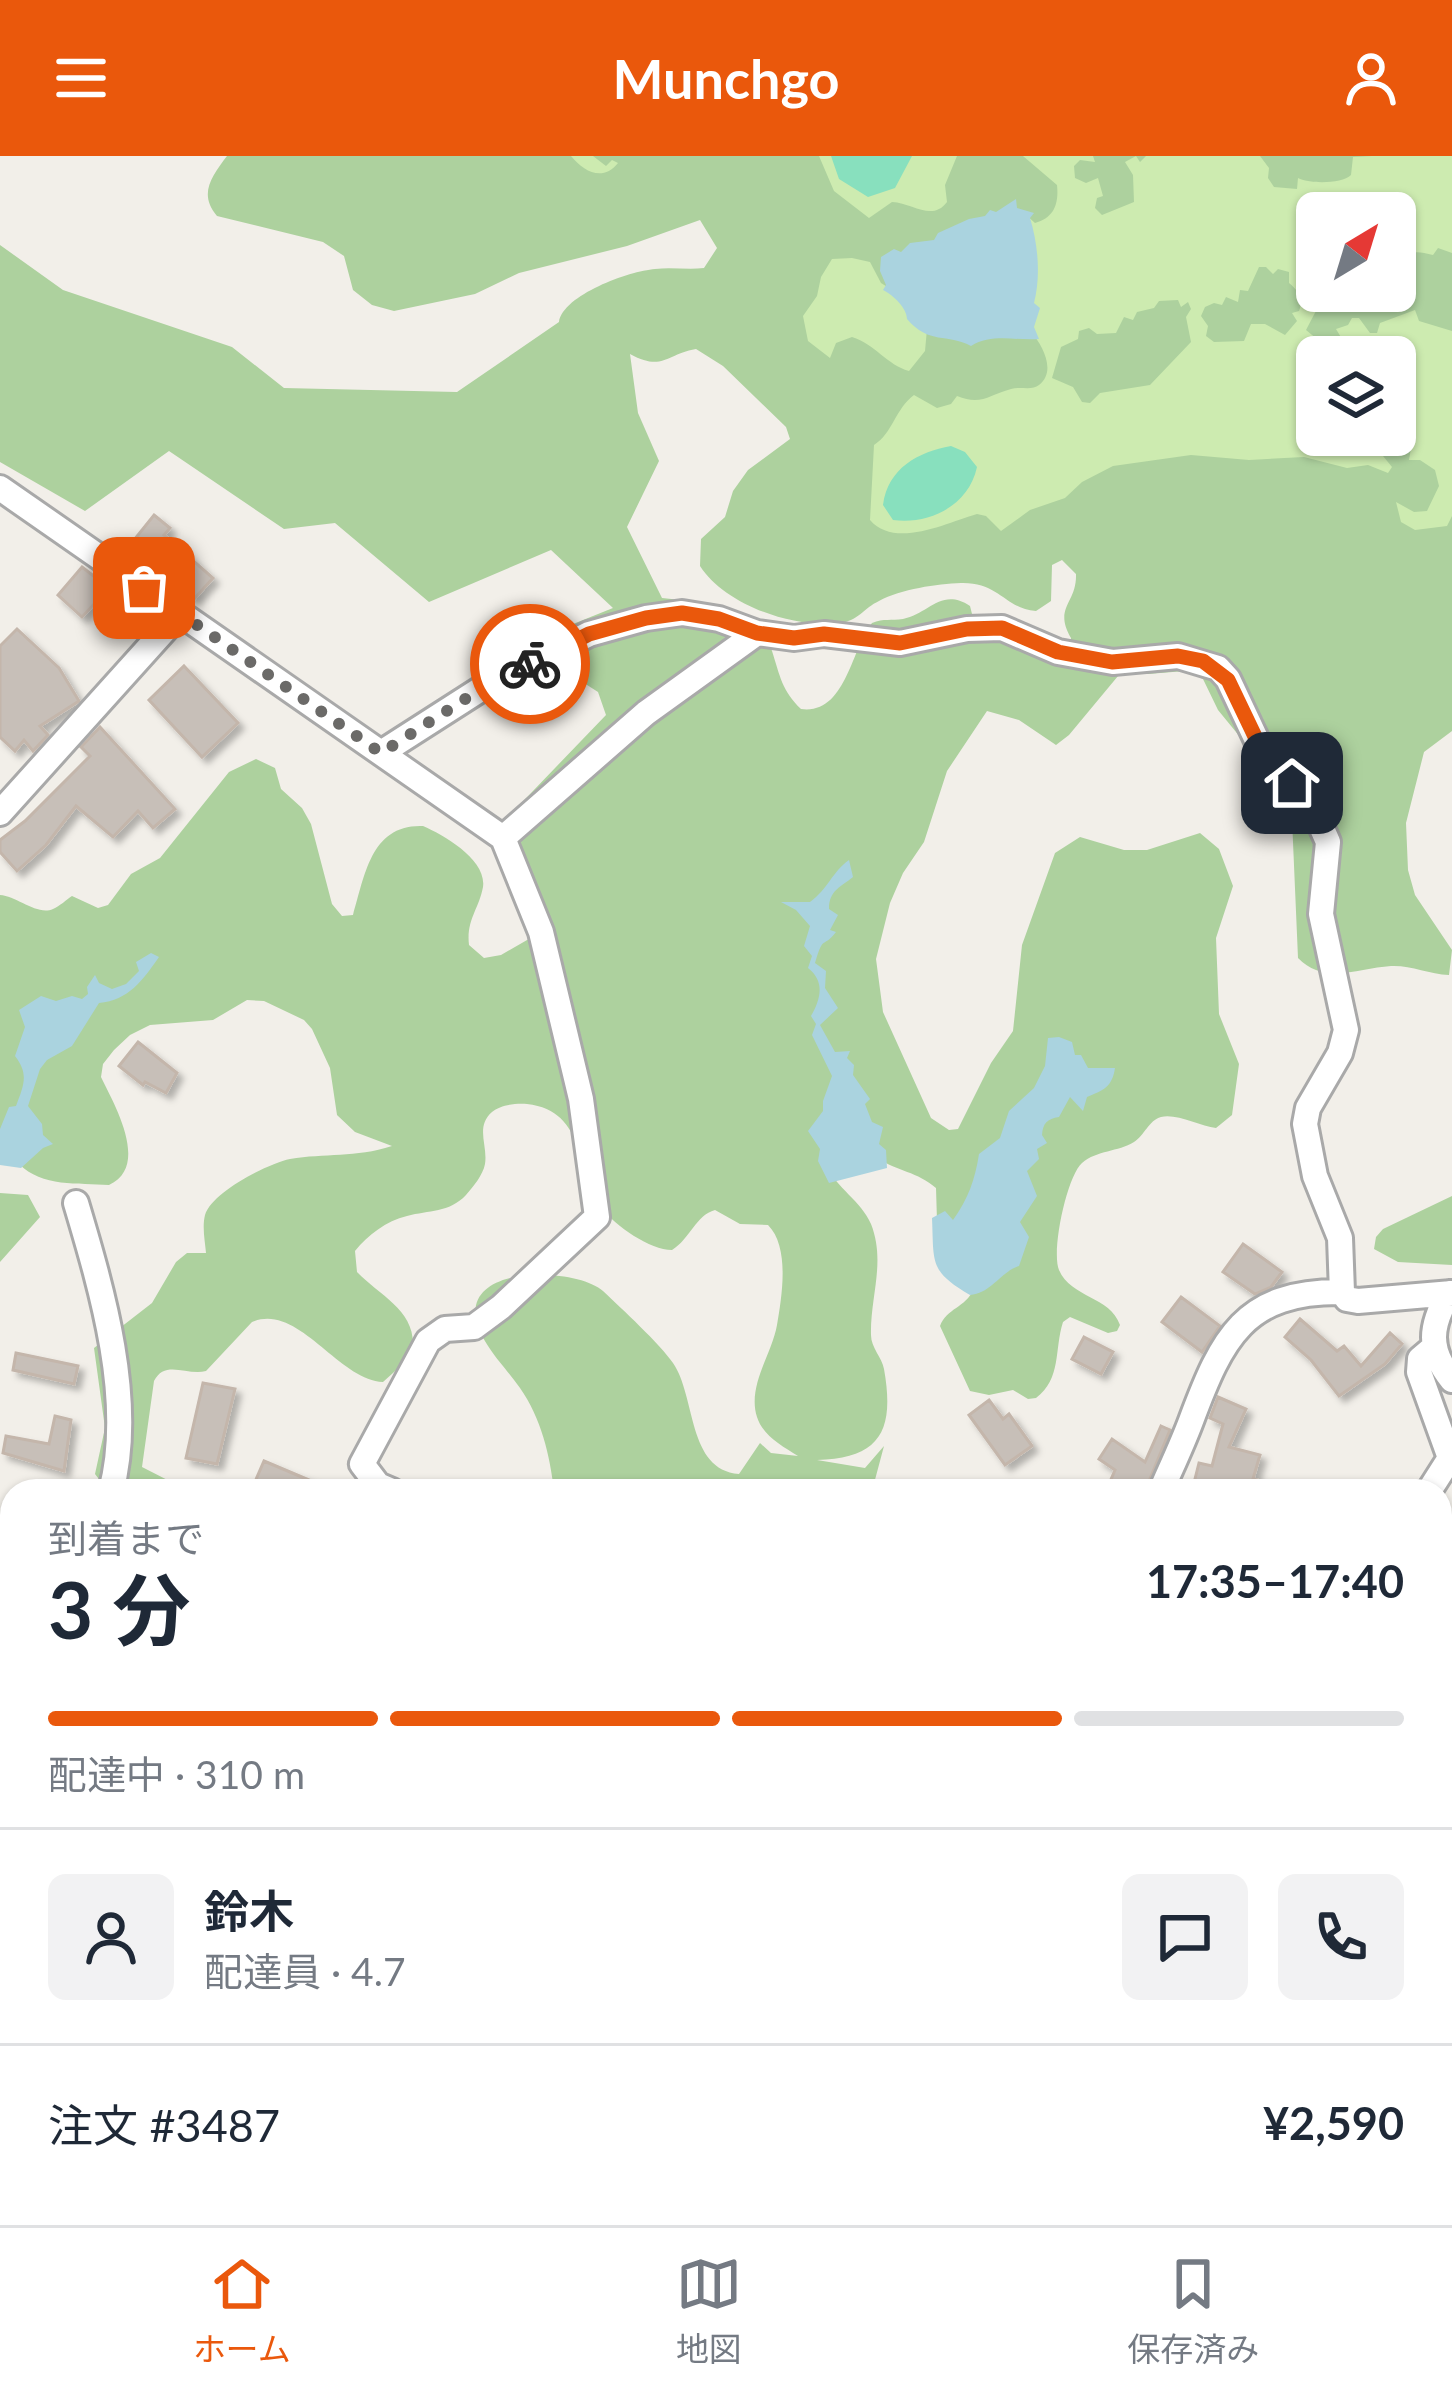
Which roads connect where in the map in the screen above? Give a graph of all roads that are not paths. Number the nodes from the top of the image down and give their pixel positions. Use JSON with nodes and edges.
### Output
{"nodes":[{"id":1,"x":0,"y":488,"type":"edge"},
{"id":2,"x":180,"y":614,"type":"junction"},
{"id":3,"x":757,"y":633,"type":"junction"},
{"id":4,"x":381,"y":753,"type":"junction"},
{"id":5,"x":0,"y":813,"type":"edge"},
{"id":6,"x":503,"y":838,"type":"junction"},
{"id":7,"x":76,"y":1204,"type":"dead end"},
{"id":8,"x":1342,"y":1292,"type":"junction"},
{"id":9,"x":1450,"y":1293,"type":"edge"},
{"id":10,"x":1433,"y":1348,"type":"junction"},
{"id":11,"x":1452,"y":1380,"type":"edge"},
{"id":12,"x":113,"y":1479,"type":"edge"},
{"id":13,"x":374,"y":1479,"type":"edge"},
{"id":14,"x":1166,"y":1479,"type":"edge"},
{"id":15,"x":1437,"y":1479,"type":"edge"}],
"edges":[{"from":1,"to":2,"type":"street"},
{"from":2,"to":4,"type":"street"},
{"from":2,"to":5,"type":"street"},
{"from":3,"to":4,"type":"street"},
{"from":3,"to":6,"type":"street"},
{"from":3,"to":8,"type":"street"},
{"from":4,"to":6,"type":"street"},
{"from":6,"to":13,"type":"street"},
{"from":7,"to":12,"type":"street"},
{"from":8,"to":9,"type":"street"},
{"from":8,"to":14,"type":"street"},
{"from":9,"to":10,"type":"street"},
{"from":10,"to":11,"type":"street"},
{"from":10,"to":15,"type":"street"}]}
